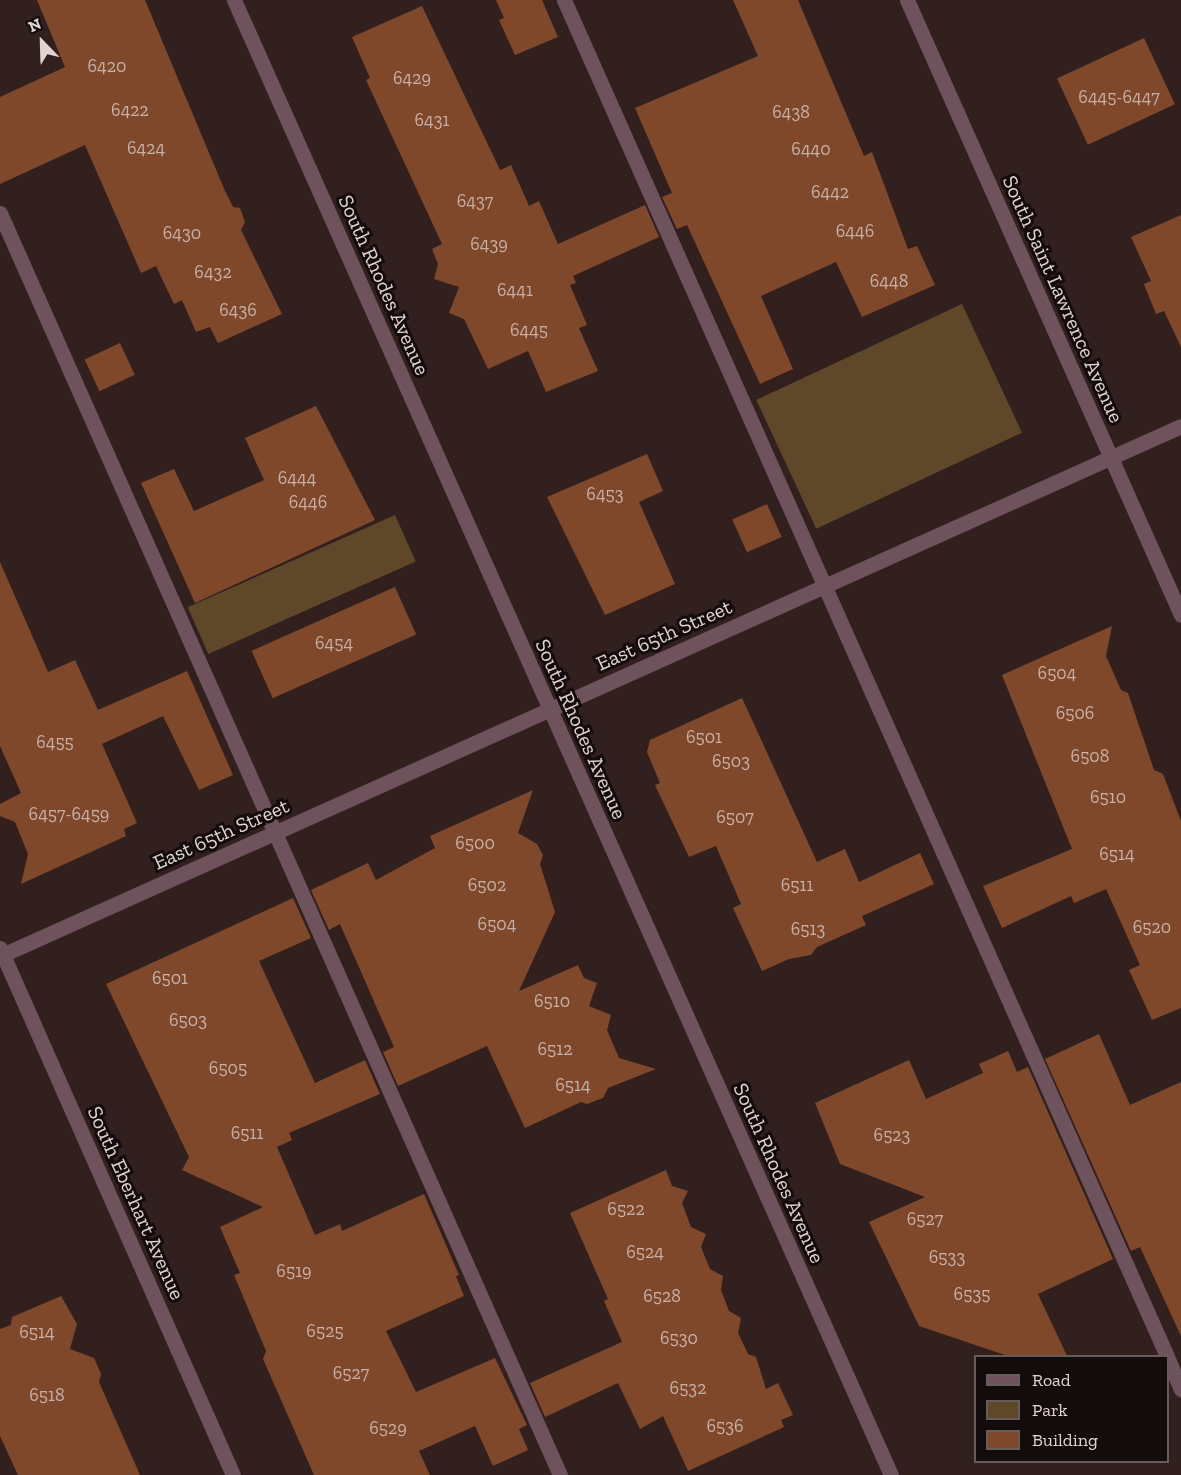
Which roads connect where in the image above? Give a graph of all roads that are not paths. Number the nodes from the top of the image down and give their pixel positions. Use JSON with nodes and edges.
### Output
{"nodes":[{"id":1,"x":234,"y":0,"type":"edge"},
{"id":2,"x":564,"y":0,"type":"edge"},
{"id":3,"x":908,"y":0,"type":"edge"},
{"id":4,"x":0,"y":213,"type":"edge"},
{"id":5,"x":1181,"y":426,"type":"edge"},
{"id":6,"x":1111,"y":457,"type":"junction"},
{"id":7,"x":825,"y":586,"type":"junction"},
{"id":8,"x":1181,"y":615,"type":"edge"},
{"id":9,"x":549,"y":709,"type":"junction"},
{"id":10,"x":274,"y":833,"type":"junction"},
{"id":11,"x":1,"y":953,"type":"edge"},
{"id":12,"x":1166,"y":1355,"type":"edge"},
{"id":13,"x":1169,"y":1362,"type":"edge"},
{"id":14,"x":1181,"y":1389,"type":"edge"},
{"id":15,"x":233,"y":1475,"type":"edge"},
{"id":16,"x":560,"y":1475,"type":"edge"},
{"id":17,"x":891,"y":1475,"type":"edge"}],
"edges":[{"from":1,"to":9,"type":"street","name":"South Rhodes Avenue"},
{"from":2,"to":7,"type":"street"},
{"from":3,"to":6,"type":"street","name":"South Saint Lawrence Avenue"},
{"from":4,"to":10,"type":"street"},
{"from":5,"to":6,"type":"street","name":"East 65th Street"},
{"from":6,"to":7,"type":"street","name":"East 65th Street"},
{"from":6,"to":8,"type":"street","name":"South Saint Lawrence Avenue"},
{"from":7,"to":9,"type":"street","name":"East 65th Street"},
{"from":7,"to":12,"type":"street"},
{"from":9,"to":10,"type":"street","name":"East 65th Street"},
{"from":9,"to":17,"type":"street","name":"South Rhodes Avenue"},
{"from":10,"to":11,"type":"street","name":"East 65th Street"},
{"from":10,"to":16,"type":"street"},
{"from":11,"to":15,"type":"street","name":"South Eberhart Avenue"},
{"from":13,"to":14,"type":"street"}]}
